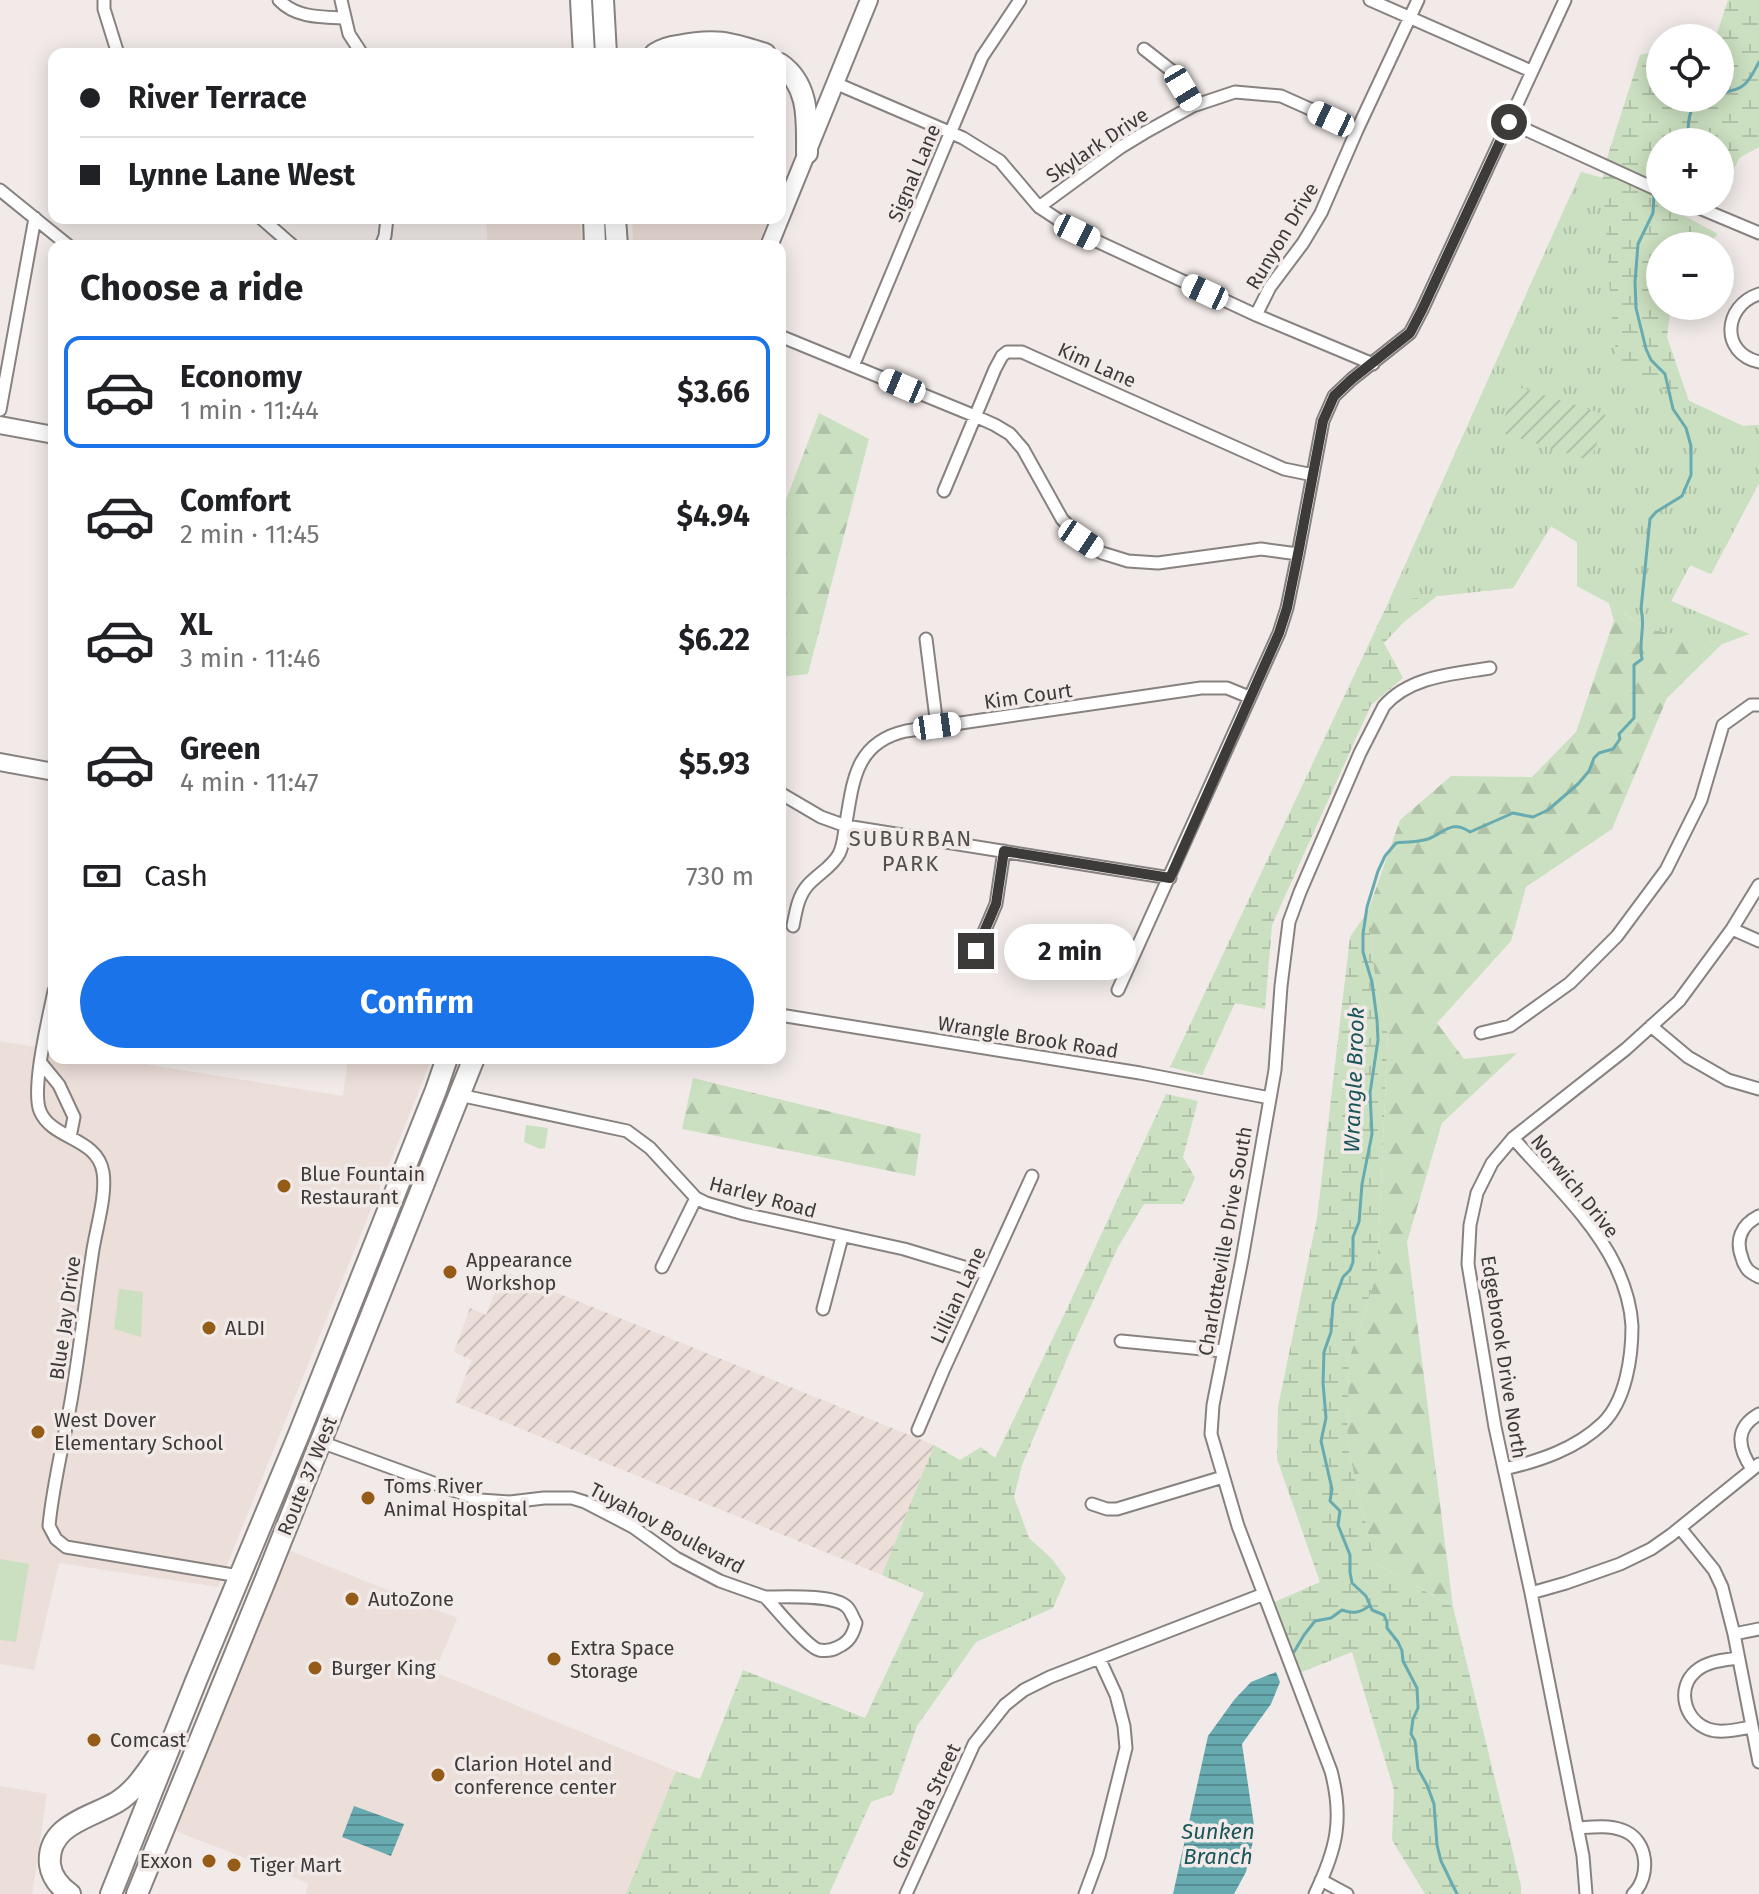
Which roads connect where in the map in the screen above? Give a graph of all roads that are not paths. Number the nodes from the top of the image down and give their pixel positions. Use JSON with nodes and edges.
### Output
{"nodes":[{"id":1,"x":104,"y":0,"type":"edge"},
{"id":2,"x":279,"y":0,"type":"edge"},
{"id":3,"x":341,"y":0,"type":"edge"},
{"id":4,"x":581,"y":0,"type":"edge"},
{"id":5,"x":603,"y":0,"type":"edge"},
{"id":6,"x":869,"y":0,"type":"edge"},
{"id":7,"x":1020,"y":0,"type":"edge"},
{"id":8,"x":1370,"y":0,"type":"edge"},
{"id":9,"x":1418,"y":0,"type":"edge"},
{"id":10,"x":1565,"y":0,"type":"edge"},
{"id":11,"x":345,"y":18,"type":"junction"},
{"id":12,"x":1410,"y":18,"type":"junction"},
{"id":13,"x":116,"y":48,"type":"edge"},
{"id":14,"x":358,"y":48,"type":"edge"},
{"id":15,"x":584,"y":48,"type":"edge"},
{"id":16,"x":606,"y":48,"type":"edge"},
{"id":17,"x":668,"y":48,"type":"edge"},
{"id":18,"x":745,"y":48,"type":"edge"},
{"id":19,"x":1144,"y":49,"type":"dead end"},
{"id":20,"x":786,"y":70,"type":"edge"},
{"id":21,"x":1531,"y":71,"type":"junction"},
{"id":22,"x":835,"y":83,"type":"junction"},
{"id":23,"x":1193,"y":106,"type":"junction"},
{"id":24,"x":1509,"y":122,"type":"junction"},
{"id":25,"x":1357,"y":130,"type":"junction"},
{"id":26,"x":951,"y":133,"type":"junction"},
{"id":27,"x":807,"y":153,"type":"junction"},
{"id":28,"x":1646,"y":185,"type":"edge"},
{"id":29,"x":0,"y":190,"type":"edge"},
{"id":30,"x":786,"y":204,"type":"edge"},
{"id":31,"x":1039,"y":207,"type":"junction"},
{"id":32,"x":1718,"y":216,"type":"edge"},
{"id":33,"x":35,"y":218,"type":"junction"},
{"id":34,"x":268,"y":224,"type":"edge"},
{"id":35,"x":1759,"y":233,"type":"edge"},
{"id":36,"x":62,"y":240,"type":"edge"},
{"id":37,"x":286,"y":240,"type":"edge"},
{"id":38,"x":1759,"y":294,"type":"edge"},
{"id":39,"x":1256,"y":315,"type":"junction"},
{"id":40,"x":786,"y":338,"type":"edge"},
{"id":41,"x":1759,"y":362,"type":"edge"},
{"id":42,"x":1373,"y":364,"type":"junction"},
{"id":43,"x":853,"y":366,"type":"junction"},
{"id":44,"x":0,"y":410,"type":"edge"},
{"id":45,"x":975,"y":416,"type":"junction"},
{"id":46,"x":0,"y":425,"type":"edge"},
{"id":47,"x":48,"y":434,"type":"edge"},
{"id":48,"x":1313,"y":475,"type":"junction"},
{"id":49,"x":944,"y":491,"type":"dead end"},
{"id":50,"x":1298,"y":554,"type":"junction"},
{"id":51,"x":926,"y":639,"type":"dead end"},
{"id":52,"x":1490,"y":668,"type":"dead end"},
{"id":53,"x":1249,"y":697,"type":"junction"},
{"id":54,"x":1759,"y":705,"type":"edge"},
{"id":55,"x":937,"y":726,"type":"junction"},
{"id":56,"x":0,"y":762,"type":"edge"},
{"id":57,"x":48,"y":771,"type":"edge"},
{"id":58,"x":786,"y":797,"type":"edge"},
{"id":59,"x":846,"y":826,"type":"junction"},
{"id":60,"x":1004,"y":851,"type":"junction"},
{"id":61,"x":1170,"y":878,"type":"junction"},
{"id":62,"x":1759,"y":885,"type":"edge"},
{"id":63,"x":793,"y":926,"type":"dead end"},
{"id":64,"x":1732,"y":929,"type":"junction"},
{"id":65,"x":1759,"y":941,"type":"edge"},
{"id":66,"x":976,"y":951,"type":"dead end"},
{"id":67,"x":1118,"y":990,"type":"dead end"},
{"id":68,"x":786,"y":1016,"type":"edge"},
{"id":69,"x":48,"y":1024,"type":"edge"},
{"id":70,"x":1651,"y":1026,"type":"junction"},
{"id":71,"x":1481,"y":1033,"type":"dead end"},
{"id":72,"x":41,"y":1063,"type":"junction"},
{"id":73,"x":445,"y":1064,"type":"edge"},
{"id":74,"x":472,"y":1064,"type":"edge"},
{"id":75,"x":1759,"y":1089,"type":"edge"},
{"id":76,"x":459,"y":1095,"type":"junction"},
{"id":77,"x":1270,"y":1098,"type":"junction"},
{"id":78,"x":70,"y":1137,"type":"junction"},
{"id":79,"x":1513,"y":1138,"type":"junction"},
{"id":80,"x":1032,"y":1176,"type":"dead end"},
{"id":81,"x":696,"y":1198,"type":"junction"},
{"id":82,"x":1759,"y":1216,"type":"edge"},
{"id":83,"x":842,"y":1237,"type":"junction"},
{"id":84,"x":662,"y":1267,"type":"dead end"},
{"id":85,"x":987,"y":1274,"type":"junction"},
{"id":86,"x":1759,"y":1277,"type":"edge"},
{"id":87,"x":823,"y":1309,"type":"dead end"},
{"id":88,"x":1121,"y":1341,"type":"dead end"},
{"id":89,"x":1223,"y":1351,"type":"junction"},
{"id":90,"x":1759,"y":1414,"type":"edge"},
{"id":91,"x":918,"y":1430,"type":"dead end"},
{"id":92,"x":321,"y":1442,"type":"junction"},
{"id":93,"x":1756,"y":1467,"type":"edge"},
{"id":94,"x":1504,"y":1469,"type":"junction"},
{"id":95,"x":1223,"y":1477,"type":"junction"},
{"id":96,"x":1092,"y":1504,"type":"dead end"},
{"id":97,"x":1680,"y":1528,"type":"junction"},
{"id":98,"x":239,"y":1576,"type":"junction"},
{"id":99,"x":1531,"y":1593,"type":"junction"},
{"id":100,"x":1264,"y":1594,"type":"junction"},
{"id":101,"x":765,"y":1597,"type":"junction"},
{"id":102,"x":1759,"y":1629,"type":"edge"},
{"id":103,"x":1734,"y":1634,"type":"junction"},
{"id":104,"x":1099,"y":1658,"type":"junction"},
{"id":105,"x":1738,"y":1658,"type":"junction"},
{"id":106,"x":1752,"y":1727,"type":"junction"},
{"id":107,"x":177,"y":1730,"type":"junction"},
{"id":108,"x":1759,"y":1759,"type":"edge"},
{"id":109,"x":1577,"y":1828,"type":"junction"},
{"id":110,"x":1321,"y":1880,"type":"junction"},
{"id":111,"x":116,"y":1892,"type":"edge"},
{"id":112,"x":70,"y":1894,"type":"edge"},
{"id":113,"x":137,"y":1894,"type":"edge"},
{"id":114,"x":906,"y":1894,"type":"edge"},
{"id":115,"x":1085,"y":1894,"type":"edge"},
{"id":116,"x":1315,"y":1894,"type":"edge"},
{"id":117,"x":1347,"y":1894,"type":"edge"},
{"id":118,"x":1586,"y":1894,"type":"edge"},
{"id":119,"x":1633,"y":1894,"type":"edge"}],
"edges":[{"from":1,"to":13,"type":"street"},
{"from":2,"to":11,"type":"street"},
{"from":3,"to":11,"type":"street"},
{"from":4,"to":15,"type":"highway"},
{"from":5,"to":16,"type":"highway"},
{"from":6,"to":22,"type":"main road"},
{"from":7,"to":26,"type":"street","name":"Signal Lane"},
{"from":8,"to":12,"type":"street"},
{"from":9,"to":12,"type":"street","name":"Runyon Drive"},
{"from":10,"to":21,"type":"street"},
{"from":11,"to":14,"type":"street"},
{"from":12,"to":21,"type":"street"},
{"from":12,"to":25,"type":"street","name":"Runyon Drive"},
{"from":17,"to":18,"type":"highway"},
{"from":19,"to":23,"type":"street"},
{"from":20,"to":27,"type":"highway"},
{"from":21,"to":24,"type":"street"},
{"from":22,"to":26,"type":"street"},
{"from":22,"to":27,"type":"main road"},
{"from":23,"to":25,"type":"street","name":"Skylark Drive"},
{"from":23,"to":31,"type":"street","name":"Skylark Drive"},
{"from":24,"to":28,"type":"street"},
{"from":24,"to":42,"type":"street"},
{"from":25,"to":39,"type":"street","name":"Runyon Drive"},
{"from":26,"to":31,"type":"street"},
{"from":26,"to":43,"type":"street","name":"Signal Lane"},
{"from":27,"to":30,"type":"main road"},
{"from":29,"to":33,"type":"street"},
{"from":31,"to":39,"type":"street"},
{"from":32,"to":35,"type":"street"},
{"from":33,"to":36,"type":"street"},
{"from":33,"to":44,"type":"street"},
{"from":34,"to":37,"type":"street"},
{"from":38,"to":41,"type":"street"},
{"from":39,"to":42,"type":"street"},
{"from":40,"to":43,"type":"street"},
{"from":42,"to":48,"type":"street"},
{"from":43,"to":45,"type":"street"},
{"from":45,"to":48,"type":"street","name":"Kim Lane"},
{"from":45,"to":49,"type":"street","name":"Kim Lane"},
{"from":45,"to":50,"type":"street"},
{"from":46,"to":47,"type":"main road"},
{"from":48,"to":50,"type":"street"},
{"from":50,"to":53,"type":"street"},
{"from":51,"to":55,"type":"street"},
{"from":52,"to":77,"type":"street","name":"Charlotteville Drive South"},
{"from":53,"to":55,"type":"street","name":"Kim Court"},
{"from":53,"to":61,"type":"street"},
{"from":54,"to":71,"type":"street"},
{"from":55,"to":59,"type":"street","name":"Kim Court"},
{"from":56,"to":57,"type":"main road"},
{"from":58,"to":59,"type":"street"},
{"from":59,"to":60,"type":"street"},
{"from":59,"to":63,"type":"street","name":"Kim Court"},
{"from":60,"to":61,"type":"street"},
{"from":60,"to":66,"type":"street"},
{"from":61,"to":67,"type":"street"},
{"from":62,"to":64,"type":"street","name":"Edgebrook Drive North"},
{"from":64,"to":65,"type":"street"},
{"from":64,"to":70,"type":"street","name":"Edgebrook Drive North"},
{"from":68,"to":77,"type":"street","name":"Wrangle Brook Road"},
{"from":69,"to":72,"type":"street","name":"Blue Jay Drive"},
{"from":70,"to":75,"type":"street"},
{"from":70,"to":79,"type":"street","name":"Edgebrook Drive North"},
{"from":72,"to":78,"type":"street"},
{"from":72,"to":78,"type":"street","name":"Blue Jay Drive"},
{"from":73,"to":98,"type":"highway","name":"Route 37 West"},
{"from":74,"to":76,"type":"highway","name":"Route 37 West"},
{"from":76,"to":81,"type":"street","name":"Harley Road"},
{"from":76,"to":92,"type":"highway","name":"Route 37 West"},
{"from":77,"to":89,"type":"street","name":"Charlotteville Drive South"},
{"from":78,"to":98,"type":"street","name":"Blue Jay Drive"},
{"from":79,"to":94,"type":"street","name":"Edgebrook Drive North"},
{"from":79,"to":94,"type":"street","name":"Norwich Drive"},
{"from":80,"to":85,"type":"street","name":"Lillian Lane"},
{"from":81,"to":83,"type":"street","name":"Harley Road"},
{"from":81,"to":84,"type":"street"},
{"from":82,"to":86,"type":"street"},
{"from":83,"to":85,"type":"street","name":"Harley Road"},
{"from":83,"to":87,"type":"street"},
{"from":85,"to":91,"type":"street","name":"Lillian Lane"},
{"from":88,"to":89,"type":"street"},
{"from":89,"to":95,"type":"street","name":"Charlotteville Drive South"},
{"from":90,"to":93,"type":"street"},
{"from":92,"to":101,"type":"street","name":"Tuyahov Boulevard"},
{"from":92,"to":113,"type":"highway","name":"Route 37 West"},
{"from":93,"to":97,"type":"street"},
{"from":94,"to":99,"type":"street","name":"Edgebrook Drive North"},
{"from":95,"to":96,"type":"street"},
{"from":95,"to":100,"type":"street","name":"Charlotteville Drive South"},
{"from":97,"to":99,"type":"street"},
{"from":97,"to":103,"type":"street"},
{"from":98,"to":107,"type":"highway","name":"Route 37 West"},
{"from":99,"to":109,"type":"street","name":"Edgebrook Drive North"},
{"from":100,"to":104,"type":"street","name":"Grenada Street"},
{"from":100,"to":110,"type":"street","name":"Charlotteville Drive South"},
{"from":101,"to":101,"type":"street","name":"Tuyahov Boulevard"},
{"from":102,"to":103,"type":"street"},
{"from":103,"to":105,"type":"street"},
{"from":104,"to":114,"type":"street","name":"Grenada Street"},
{"from":104,"to":115,"type":"street"},
{"from":105,"to":106,"type":"street"},
{"from":105,"to":106,"type":"street"},
{"from":106,"to":108,"type":"street"},
{"from":107,"to":111,"type":"highway","name":"Route 37 West"},
{"from":107,"to":112,"type":"highway"},
{"from":109,"to":118,"type":"street","name":"Edgebrook Drive North"},
{"from":109,"to":119,"type":"street"},
{"from":110,"to":116,"type":"street","name":"Charlotteville Drive South"},
{"from":110,"to":117,"type":"street"}]}
